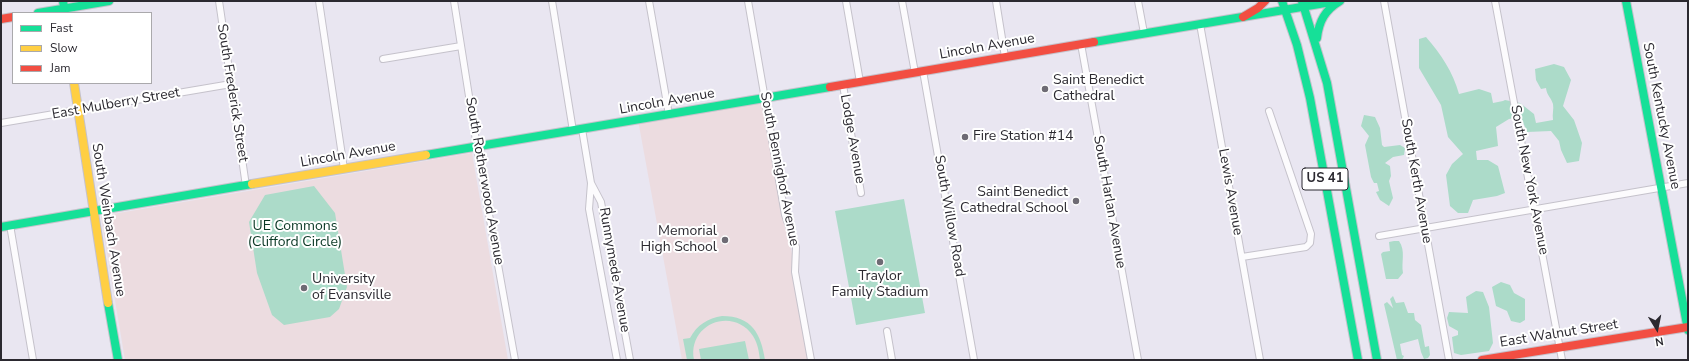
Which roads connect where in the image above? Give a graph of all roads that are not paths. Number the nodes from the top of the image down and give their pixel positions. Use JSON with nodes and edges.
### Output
{"nodes":[{"id":1,"x":109,"y":1,"type":"edge"},
{"id":2,"x":219,"y":1,"type":"edge"},
{"id":3,"x":319,"y":1,"type":"edge"},
{"id":4,"x":454,"y":1,"type":"edge"},
{"id":5,"x":552,"y":1,"type":"edge"},
{"id":6,"x":649,"y":1,"type":"edge"},
{"id":7,"x":748,"y":1,"type":"edge"},
{"id":8,"x":846,"y":1,"type":"edge"},
{"id":9,"x":902,"y":1,"type":"edge"},
{"id":10,"x":996,"y":1,"type":"edge"},
{"id":11,"x":1138,"y":1,"type":"edge"},
{"id":12,"x":1265,"y":1,"type":"edge"},
{"id":13,"x":1282,"y":1,"type":"edge"},
{"id":14,"x":1339,"y":1,"type":"edge"},
{"id":15,"x":1384,"y":1,"type":"edge"},
{"id":16,"x":1495,"y":1,"type":"edge"},
{"id":17,"x":1626,"y":1,"type":"edge"},
{"id":18,"x":1303,"y":4,"type":"edge"},
{"id":19,"x":64,"y":8,"type":"edge"},
{"id":20,"x":1285,"y":10,"type":"junction"},
{"id":21,"x":43,"y":12,"type":"edge"},
{"id":22,"x":12,"y":17,"type":"edge"},
{"id":23,"x":1243,"y":17,"type":"junction"},
{"id":24,"x":1,"y":19,"type":"edge"},
{"id":25,"x":1200,"y":24,"type":"junction"},
{"id":26,"x":1144,"y":33,"type":"junction"},
{"id":27,"x":1316,"y":43,"type":"junction"},
{"id":28,"x":1081,"y":44,"type":"junction"},
{"id":29,"x":461,"y":46,"type":"junction"},
{"id":30,"x":1006,"y":57,"type":"junction"},
{"id":31,"x":383,"y":59,"type":"dead end"},
{"id":32,"x":919,"y":72,"type":"junction"},
{"id":33,"x":860,"y":82,"type":"junction"},
{"id":34,"x":74,"y":84,"type":"edge"},
{"id":35,"x":231,"y":84,"type":"junction"},
{"id":36,"x":842,"y":85,"type":"junction"},
{"id":37,"x":764,"y":98,"type":"junction"},
{"id":38,"x":78,"y":110,"type":"junction"},
{"id":39,"x":1269,"y":111,"type":"dead end"},
{"id":40,"x":669,"y":114,"type":"junction"},
{"id":41,"x":1,"y":123,"type":"edge"},
{"id":42,"x":582,"y":129,"type":"junction"},
{"id":43,"x":573,"y":131,"type":"junction"},
{"id":44,"x":477,"y":147,"type":"junction"},
{"id":45,"x":344,"y":169,"type":"junction"},
{"id":46,"x":591,"y":183,"type":"junction"},
{"id":47,"x":1688,"y":183,"type":"edge"},
{"id":48,"x":246,"y":186,"type":"junction"},
{"id":49,"x":1662,"y":188,"type":"junction"},
{"id":50,"x":861,"y":194,"type":"dead end"},
{"id":51,"x":1534,"y":210,"type":"junction"},
{"id":52,"x":93,"y":212,"type":"junction"},
{"id":53,"x":10,"y":225,"type":"junction"},
{"id":54,"x":1,"y":227,"type":"edge"},
{"id":55,"x":1425,"y":228,"type":"junction"},
{"id":56,"x":1379,"y":236,"type":"dead end"},
{"id":57,"x":1242,"y":257,"type":"junction"},
{"id":58,"x":1688,"y":328,"type":"edge"},
{"id":59,"x":887,"y":330,"type":"dead end"},
{"id":60,"x":1560,"y":348,"type":"junction"},
{"id":61,"x":33,"y":360,"type":"edge"},
{"id":62,"x":118,"y":360,"type":"edge"},
{"id":63,"x":515,"y":360,"type":"edge"},
{"id":64,"x":616,"y":360,"type":"edge"},
{"id":65,"x":630,"y":360,"type":"edge"},
{"id":66,"x":811,"y":360,"type":"edge"},
{"id":67,"x":892,"y":360,"type":"edge"},
{"id":68,"x":974,"y":360,"type":"edge"},
{"id":69,"x":1138,"y":360,"type":"edge"},
{"id":70,"x":1260,"y":360,"type":"edge"},
{"id":71,"x":1358,"y":360,"type":"edge"},
{"id":72,"x":1377,"y":360,"type":"edge"},
{"id":73,"x":1449,"y":360,"type":"edge"},
{"id":74,"x":1482,"y":360,"type":"edge"},
{"id":75,"x":1562,"y":360,"type":"edge"}],
"edges":[{"from":1,"to":19,"type":"main road"},
{"from":2,"to":35,"type":"street","name":"South Frederick Street"},
{"from":3,"to":45,"type":"street"},
{"from":4,"to":29,"type":"street","name":"South Rotherwood Avenue"},
{"from":5,"to":43,"type":"street"},
{"from":6,"to":40,"type":"street"},
{"from":7,"to":37,"type":"street","name":"South Bennighof Avenue"},
{"from":8,"to":33,"type":"street","name":"Lodge Avenue"},
{"from":9,"to":32,"type":"street","name":"South Willow Road"},
{"from":10,"to":30,"type":"street"},
{"from":11,"to":26,"type":"street"},
{"from":12,"to":23,"type":"main road"},
{"from":13,"to":20,"type":"main road","number":"US 41"},
{"from":14,"to":18,"type":"main road","name":"Lincoln Avenue"},
{"from":14,"to":27,"type":"main road"},
{"from":15,"to":55,"type":"street","name":"South Kerth Avenue"},
{"from":16,"to":51,"type":"street","name":"South New York Avenue"},
{"from":17,"to":49,"type":"main road","name":"South Kentucky Avenue"},
{"from":18,"to":20,"type":"main road","name":"Lincoln Avenue"},
{"from":18,"to":27,"type":"main road","number":"US 41"},
{"from":19,"to":21,"type":"main road"},
{"from":20,"to":23,"type":"main road","name":"Lincoln Avenue"},
{"from":20,"to":71,"type":"main road","number":"US 41"},
{"from":22,"to":24,"type":"main road"},
{"from":23,"to":25,"type":"main road","name":"Lincoln Avenue"},
{"from":25,"to":26,"type":"main road","name":"Lincoln Avenue"},
{"from":25,"to":57,"type":"street","name":"Lewis Avenue"},
{"from":26,"to":28,"type":"main road","name":"Lincoln Avenue"},
{"from":27,"to":72,"type":"main road","number":"US 41"},
{"from":28,"to":30,"type":"main road","name":"Lincoln Avenue"},
{"from":28,"to":69,"type":"street","name":"South Harlan Avenue"},
{"from":29,"to":31,"type":"street"},
{"from":29,"to":44,"type":"street","name":"South Rotherwood Avenue"},
{"from":30,"to":32,"type":"main road","name":"Lincoln Avenue"},
{"from":32,"to":33,"type":"main road","name":"Lincoln Avenue"},
{"from":32,"to":68,"type":"street","name":"South Willow Road"},
{"from":33,"to":36,"type":"main road","name":"Lincoln Avenue"},
{"from":34,"to":38,"type":"main road","name":"South Weinbach Avenue"},
{"from":35,"to":38,"type":"street","name":"East Mulberry Street"},
{"from":35,"to":48,"type":"street","name":"South Frederick Street"},
{"from":36,"to":37,"type":"main road","name":"Lincoln Avenue"},
{"from":36,"to":50,"type":"street","name":"Lodge Avenue"},
{"from":37,"to":40,"type":"main road","name":"Lincoln Avenue"},
{"from":37,"to":66,"type":"street","name":"South Bennighof Avenue"},
{"from":38,"to":41,"type":"street","name":"East Mulberry Street"},
{"from":38,"to":52,"type":"main road","name":"South Weinbach Avenue"},
{"from":39,"to":57,"type":"street"},
{"from":40,"to":42,"type":"main road","name":"Lincoln Avenue"},
{"from":42,"to":43,"type":"main road","name":"Lincoln Avenue"},
{"from":42,"to":46,"type":"street","name":"Runnymede Avenue"},
{"from":43,"to":44,"type":"main road","name":"Lincoln Avenue"},
{"from":44,"to":45,"type":"main road","name":"Lincoln Avenue"},
{"from":44,"to":63,"type":"street","name":"South Rotherwood Avenue"},
{"from":45,"to":48,"type":"main road","name":"Lincoln Avenue"},
{"from":46,"to":64,"type":"street","name":"Runnymede Avenue"},
{"from":46,"to":65,"type":"street","name":"Runnymede Avenue"},
{"from":47,"to":49,"type":"street"},
{"from":48,"to":52,"type":"main road","name":"Lincoln Avenue"},
{"from":49,"to":51,"type":"street"},
{"from":49,"to":58,"type":"main road","name":"South Kentucky Avenue"},
{"from":51,"to":55,"type":"street"},
{"from":51,"to":60,"type":"street","name":"South New York Avenue"},
{"from":52,"to":53,"type":"main road","name":"Lincoln Avenue"},
{"from":52,"to":62,"type":"main road","name":"South Weinbach Avenue"},
{"from":53,"to":54,"type":"main road","name":"Lincoln Avenue"},
{"from":53,"to":61,"type":"street"},
{"from":55,"to":56,"type":"street"},
{"from":55,"to":73,"type":"street","name":"South Kerth Avenue"},
{"from":57,"to":70,"type":"street","name":"Lewis Avenue"},
{"from":58,"to":60,"type":"main road","name":"East Walnut Street"},
{"from":59,"to":67,"type":"street"},
{"from":60,"to":74,"type":"main road","name":"East Walnut Street"},
{"from":60,"to":75,"type":"street","name":"South New York Avenue"}]}
